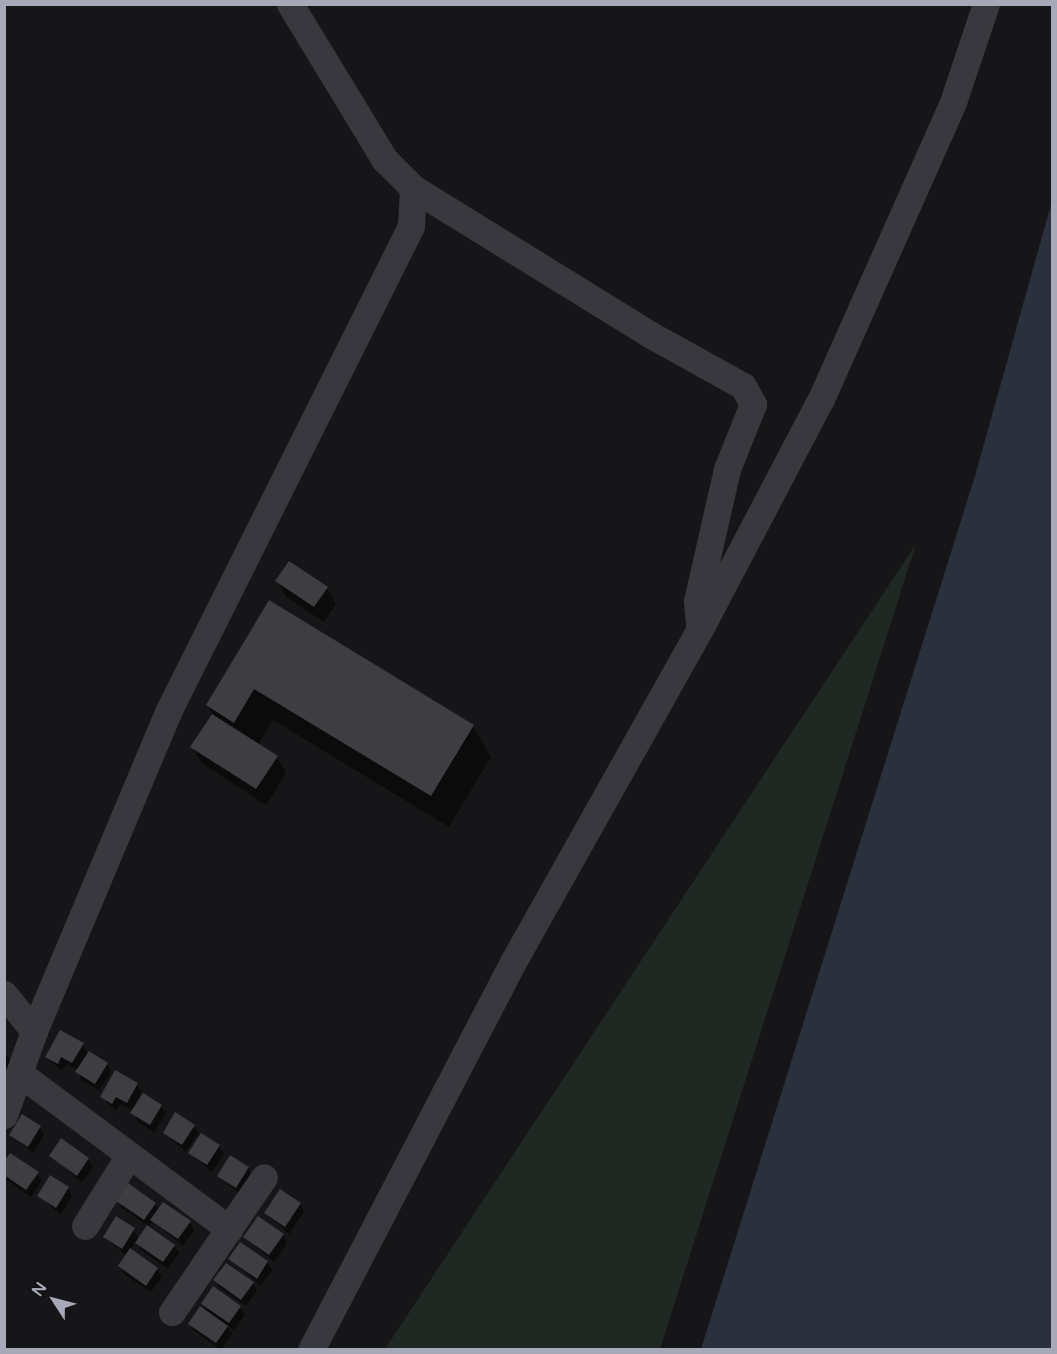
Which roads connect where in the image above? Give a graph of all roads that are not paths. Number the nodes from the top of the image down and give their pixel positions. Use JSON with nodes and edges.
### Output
{"nodes":[{"id":1,"x":290,"y":4,"type":"edge"},
{"id":2,"x":986,"y":4,"type":"edge"},
{"id":3,"x":413,"y":188,"type":"junction"},
{"id":4,"x":700,"y":629,"type":"junction"},
{"id":5,"x":4,"y":994,"type":"edge"},
{"id":6,"x":34,"y":1031,"type":"junction"},
{"id":7,"x":19,"y":1073,"type":"junction"},
{"id":8,"x":4,"y":1114,"type":"edge"},
{"id":9,"x":129,"y":1155,"type":"junction"},
{"id":10,"x":264,"y":1177,"type":"dead end"},
{"id":11,"x":85,"y":1226,"type":"dead end"},
{"id":12,"x":229,"y":1229,"type":"junction"},
{"id":13,"x":172,"y":1311,"type":"dead end"},
{"id":14,"x":311,"y":1350,"type":"edge"}],
"edges":[{"from":1,"to":3,"type":"street"},
{"from":2,"to":4,"type":"street"},
{"from":3,"to":4,"type":"street"},
{"from":3,"to":6,"type":"street"},
{"from":4,"to":14,"type":"street"},
{"from":5,"to":6,"type":"street"},
{"from":6,"to":7,"type":"street"},
{"from":7,"to":8,"type":"street"},
{"from":7,"to":9,"type":"street"},
{"from":9,"to":11,"type":"street"},
{"from":9,"to":12,"type":"street"},
{"from":10,"to":12,"type":"street"},
{"from":12,"to":13,"type":"street"}]}
